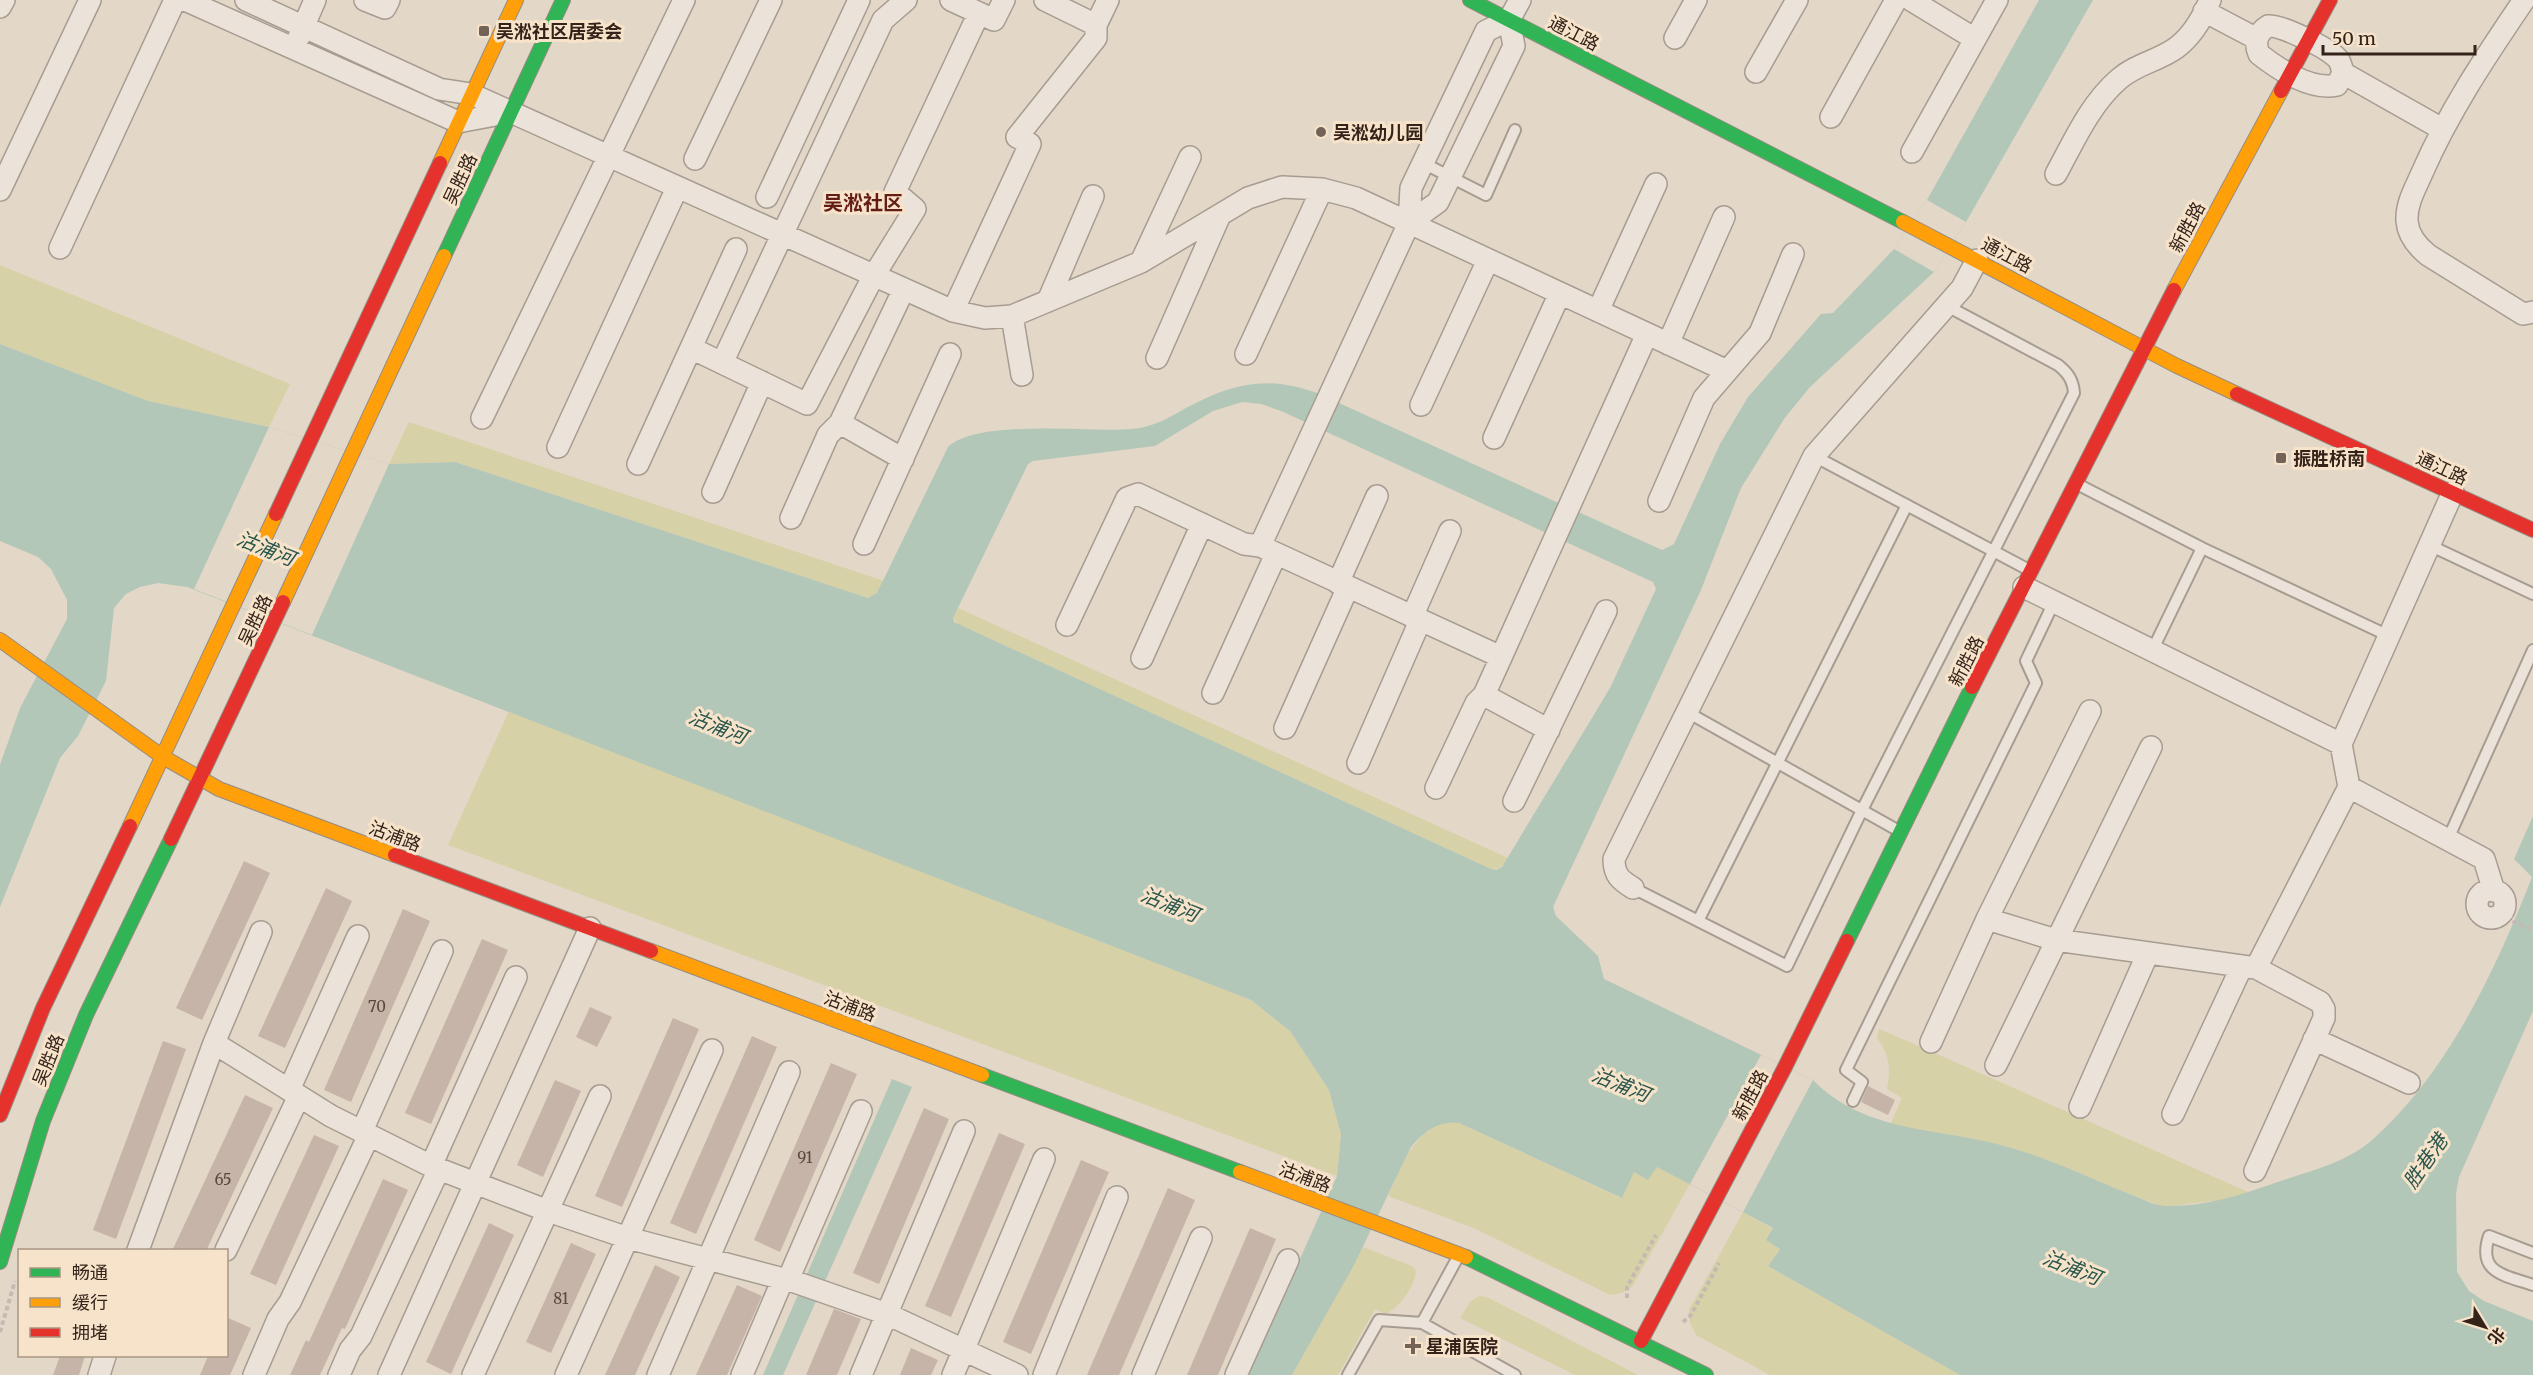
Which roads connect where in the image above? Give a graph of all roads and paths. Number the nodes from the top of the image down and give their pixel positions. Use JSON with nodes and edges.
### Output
{"nodes":[{"id":1,"x":4,"y":0,"type":"edge"},
{"id":2,"x":90,"y":0,"type":"edge"},
{"id":3,"x":175,"y":0,"type":"edge"},
{"id":4,"x":185,"y":0,"type":"edge"},
{"id":5,"x":246,"y":0,"type":"edge"},
{"id":6,"x":315,"y":0,"type":"edge"},
{"id":7,"x":365,"y":0,"type":"edge"},
{"id":8,"x":389,"y":0,"type":"edge"},
{"id":9,"x":516,"y":0,"type":"edge"},
{"id":10,"x":563,"y":0,"type":"edge"},
{"id":11,"x":684,"y":0,"type":"edge"},
{"id":12,"x":771,"y":0,"type":"edge"},
{"id":13,"x":906,"y":0,"type":"edge"},
{"id":14,"x":951,"y":0,"type":"edge"},
{"id":15,"x":1004,"y":0,"type":"edge"},
{"id":16,"x":1045,"y":0,"type":"edge"},
{"id":17,"x":1108,"y":0,"type":"edge"},
{"id":18,"x":1470,"y":0,"type":"edge"},
{"id":19,"x":1520,"y":0,"type":"edge"},
{"id":20,"x":1696,"y":0,"type":"edge"},
{"id":21,"x":1797,"y":0,"type":"edge"},
{"id":22,"x":1896,"y":0,"type":"edge"},
{"id":23,"x":1911,"y":0,"type":"edge"},
{"id":24,"x":1997,"y":0,"type":"edge"},
{"id":25,"x":2330,"y":0,"type":"edge"},
{"id":26,"x":2524,"y":0,"type":"edge"},
{"id":27,"x":853,"y":2,"type":"edge"},
{"id":28,"x":2208,"y":5,"type":"edge"},
{"id":29,"x":0,"y":7,"type":"edge"},
{"id":30,"x":979,"y":13,"type":"junction"},
{"id":31,"x":883,"y":20,"type":"junction"},
{"id":32,"x":1509,"y":20,"type":"junction"},
{"id":33,"x":1096,"y":25,"type":"junction"},
{"id":34,"x":304,"y":26,"type":"junction"},
{"id":35,"x":2259,"y":35,"type":"junction"},
{"id":36,"x":1675,"y":38,"type":"dead end"},
{"id":37,"x":1975,"y":39,"type":"junction"},
{"id":38,"x":2308,"y":42,"type":"junction"},
{"id":39,"x":293,"y":48,"type":"junction"},
{"id":40,"x":1756,"y":72,"type":"dead end"},
{"id":41,"x":2291,"y":73,"type":"junction"},
{"id":42,"x":2340,"y":79,"type":"junction"},
{"id":43,"x":471,"y":94,"type":"junction"},
{"id":44,"x":511,"y":112,"type":"junction"},
{"id":45,"x":1831,"y":117,"type":"dead end"},
{"id":46,"x":458,"y":122,"type":"junction"},
{"id":47,"x":1515,"y":130,"type":"dead end"},
{"id":48,"x":2439,"y":135,"type":"junction"},
{"id":49,"x":1912,"y":152,"type":"dead end"},
{"id":50,"x":608,"y":156,"type":"junction"},
{"id":51,"x":1190,"y":157,"type":"dead end"},
{"id":52,"x":695,"y":159,"type":"dead end"},
{"id":53,"x":1423,"y":163,"type":"junction"},
{"id":54,"x":2056,"y":174,"type":"dead end"},
{"id":55,"x":1450,"y":177,"type":"junction"},
{"id":56,"x":1656,"y":184,"type":"dead end"},
{"id":57,"x":677,"y":188,"type":"junction"},
{"id":58,"x":1322,"y":189,"type":"junction"},
{"id":59,"x":0,"y":190,"type":"edge"},
{"id":60,"x":1093,"y":196,"type":"dead end"},
{"id":61,"x":767,"y":197,"type":"dead end"},
{"id":62,"x":1220,"y":215,"type":"junction"},
{"id":63,"x":1724,"y":218,"type":"dead end"},
{"id":64,"x":1409,"y":223,"type":"junction"},
{"id":65,"x":780,"y":235,"type":"junction"},
{"id":66,"x":60,"y":248,"type":"dead end"},
{"id":67,"x":736,"y":249,"type":"dead end"},
{"id":68,"x":1793,"y":254,"type":"dead end"},
{"id":69,"x":1488,"y":260,"type":"junction"},
{"id":70,"x":1977,"y":260,"type":"junction"},
{"id":71,"x":1142,"y":262,"type":"junction"},
{"id":72,"x":873,"y":277,"type":"junction"},
{"id":73,"x":903,"y":291,"type":"junction"},
{"id":74,"x":1560,"y":293,"type":"junction"},
{"id":75,"x":1048,"y":301,"type":"junction"},
{"id":76,"x":1947,"y":306,"type":"junction"},
{"id":77,"x":953,"y":311,"type":"junction"},
{"id":78,"x":1598,"y":311,"type":"junction"},
{"id":79,"x":2533,"y":312,"type":"edge"},
{"id":80,"x":1012,"y":316,"type":"junction"},
{"id":81,"x":1647,"y":334,"type":"junction"},
{"id":82,"x":1668,"y":344,"type":"junction"},
{"id":83,"x":691,"y":348,"type":"junction"},
{"id":84,"x":2143,"y":348,"type":"junction"},
{"id":85,"x":950,"y":354,"type":"dead end"},
{"id":86,"x":1246,"y":354,"type":"dead end"},
{"id":87,"x":1157,"y":358,"type":"dead end"},
{"id":88,"x":722,"y":363,"type":"junction"},
{"id":89,"x":1727,"y":371,"type":"junction"},
{"id":90,"x":1022,"y":375,"type":"dead end"},
{"id":91,"x":762,"y":382,"type":"junction"},
{"id":92,"x":1420,"y":405,"type":"dead end"},
{"id":93,"x":482,"y":418,"type":"dead end"},
{"id":94,"x":840,"y":423,"type":"junction"},
{"id":95,"x":1494,"y":438,"type":"dead end"},
{"id":96,"x":558,"y":447,"type":"dead end"},
{"id":97,"x":1814,"y":456,"type":"junction"},
{"id":98,"x":903,"y":459,"type":"junction"},
{"id":99,"x":638,"y":464,"type":"dead end"},
{"id":100,"x":2076,"y":484,"type":"junction"},
{"id":101,"x":713,"y":492,"type":"dead end"},
{"id":102,"x":2452,"y":492,"type":"junction"},
{"id":103,"x":1377,"y":496,"type":"dead end"},
{"id":104,"x":1659,"y":501,"type":"dead end"},
{"id":105,"x":1907,"y":505,"type":"junction"},
{"id":106,"x":791,"y":518,"type":"dead end"},
{"id":107,"x":1202,"y":524,"type":"junction"},
{"id":108,"x":2533,"y":530,"type":"edge"},
{"id":109,"x":1450,"y":531,"type":"dead end"},
{"id":110,"x":864,"y":544,"type":"dead end"},
{"id":111,"x":2429,"y":544,"type":"junction"},
{"id":112,"x":2202,"y":548,"type":"junction"},
{"id":113,"x":1268,"y":550,"type":"junction"},
{"id":114,"x":1994,"y":551,"type":"junction"},
{"id":115,"x":2028,"y":579,"type":"junction"},
{"id":116,"x":1343,"y":585,"type":"junction"},
{"id":117,"x":2533,"y":594,"type":"edge"},
{"id":118,"x":2054,"y":602,"type":"junction"},
{"id":119,"x":1606,"y":611,"type":"dead end"},
{"id":120,"x":1416,"y":619,"type":"junction"},
{"id":121,"x":1067,"y":625,"type":"dead end"},
{"id":122,"x":2389,"y":636,"type":"junction"},
{"id":123,"x":0,"y":640,"type":"edge"},
{"id":124,"x":2533,"y":650,"type":"edge"},
{"id":125,"x":2152,"y":651,"type":"junction"},
{"id":126,"x":1501,"y":657,"type":"junction"},
{"id":127,"x":1142,"y":658,"type":"dead end"},
{"id":128,"x":1213,"y":693,"type":"dead end"},
{"id":129,"x":1484,"y":695,"type":"junction"},
{"id":130,"x":2090,"y":711,"type":"dead end"},
{"id":131,"x":1687,"y":712,"type":"junction"},
{"id":132,"x":1285,"y":728,"type":"dead end"},
{"id":133,"x":1549,"y":730,"type":"junction"},
{"id":134,"x":2341,"y":744,"type":"junction"},
{"id":135,"x":2151,"y":747,"type":"dead end"},
{"id":136,"x":163,"y":757,"type":"junction"},
{"id":137,"x":1358,"y":763,"type":"dead end"},
{"id":138,"x":1778,"y":763,"type":"junction"},
{"id":139,"x":200,"y":779,"type":"junction"},
{"id":140,"x":2349,"y":787,"type":"junction"},
{"id":141,"x":1436,"y":788,"type":"dead end"},
{"id":142,"x":1514,"y":801,"type":"dead end"},
{"id":143,"x":1862,"y":810,"type":"junction"},
{"id":144,"x":1900,"y":831,"type":"junction"},
{"id":145,"x":2448,"y":839,"type":"junction"},
{"id":146,"x":1633,"y":888,"type":"joint"},
{"id":147,"x":2504,"y":907,"type":"joint"},
{"id":148,"x":1987,"y":919,"type":"junction"},
{"id":149,"x":1698,"y":921,"type":"junction"},
{"id":150,"x":590,"y":928,"type":"junction"},
{"id":151,"x":2533,"y":930,"type":"edge"},
{"id":152,"x":261,"y":932,"type":"dead end"},
{"id":153,"x":358,"y":936,"type":"dead end"},
{"id":154,"x":2056,"y":940,"type":"junction"},
{"id":155,"x":442,"y":951,"type":"dead end"},
{"id":156,"x":2148,"y":953,"type":"junction"},
{"id":157,"x":2249,"y":967,"type":"junction"},
{"id":158,"x":516,"y":977,"type":"dead end"},
{"id":159,"x":2314,"y":1039,"type":"junction"},
{"id":160,"x":1930,"y":1042,"type":"dead end"},
{"id":161,"x":214,"y":1043,"type":"junction"},
{"id":162,"x":712,"y":1050,"type":"dead end"},
{"id":163,"x":1996,"y":1065,"type":"dead end"},
{"id":164,"x":789,"y":1072,"type":"dead end"},
{"id":165,"x":2409,"y":1083,"type":"dead end"},
{"id":166,"x":294,"y":1093,"type":"junction"},
{"id":167,"x":600,"y":1096,"type":"dead end"},
{"id":168,"x":1853,"y":1101,"type":"dead end"},
{"id":169,"x":2080,"y":1107,"type":"dead end"},
{"id":170,"x":861,"y":1111,"type":"dead end"},
{"id":171,"x":2173,"y":1114,"type":"dead end"},
{"id":172,"x":0,"y":1115,"type":"edge"},
{"id":173,"x":964,"y":1131,"type":"dead end"},
{"id":174,"x":365,"y":1133,"type":"junction"},
{"id":175,"x":1044,"y":1159,"type":"dead end"},
{"id":176,"x":435,"y":1167,"type":"junction"},
{"id":177,"x":2255,"y":1171,"type":"dead end"},
{"id":178,"x":475,"y":1183,"type":"junction"},
{"id":179,"x":1116,"y":1197,"type":"dead end"},
{"id":180,"x":548,"y":1211,"type":"junction"},
{"id":181,"x":1656,"y":1235,"type":"dead end"},
{"id":182,"x":628,"y":1238,"type":"junction"},
{"id":183,"x":1201,"y":1238,"type":"dead end"},
{"id":184,"x":139,"y":1249,"type":"edge"},
{"id":185,"x":227,"y":1249,"type":"edge"},
{"id":186,"x":2533,"y":1253,"type":"edge"},
{"id":187,"x":1459,"y":1254,"type":"junction"},
{"id":188,"x":709,"y":1259,"type":"junction"},
{"id":189,"x":1288,"y":1260,"type":"dead end"},
{"id":190,"x":0,"y":1262,"type":"edge"},
{"id":191,"x":1719,"y":1263,"type":"dead end"},
{"id":192,"x":16,"y":1278,"type":"dead end"},
{"id":193,"x":789,"y":1280,"type":"junction"},
{"id":194,"x":2533,"y":1285,"type":"edge"},
{"id":195,"x":1627,"y":1298,"type":"dead end"},
{"id":196,"x":887,"y":1314,"type":"junction"},
{"id":197,"x":1683,"y":1322,"type":"dead end"},
{"id":198,"x":1422,"y":1323,"type":"junction"},
{"id":199,"x":0,"y":1332,"type":"edge"},
{"id":200,"x":1641,"y":1341,"type":"junction"},
{"id":201,"x":964,"y":1348,"type":"junction"},
{"id":202,"x":105,"y":1357,"type":"edge"},
{"id":203,"x":1012,"y":1374,"type":"edge"},
{"id":204,"x":99,"y":1375,"type":"edge"},
{"id":205,"x":254,"y":1375,"type":"edge"},
{"id":206,"x":339,"y":1375,"type":"edge"},
{"id":207,"x":389,"y":1375,"type":"edge"},
{"id":208,"x":473,"y":1375,"type":"edge"},
{"id":209,"x":566,"y":1375,"type":"edge"},
{"id":210,"x":658,"y":1375,"type":"edge"},
{"id":211,"x":742,"y":1375,"type":"edge"},
{"id":212,"x":861,"y":1375,"type":"edge"},
{"id":213,"x":953,"y":1375,"type":"edge"},
{"id":214,"x":1044,"y":1375,"type":"edge"},
{"id":215,"x":1143,"y":1375,"type":"edge"},
{"id":216,"x":1236,"y":1375,"type":"edge"},
{"id":217,"x":1348,"y":1375,"type":"edge"},
{"id":218,"x":1515,"y":1375,"type":"edge"},
{"id":219,"x":1706,"y":1375,"type":"edge"}],
"edges":[{"from":1,"to":29,"type":"street"},
{"from":2,"to":59,"type":"street"},
{"from":3,"to":66,"type":"street"},
{"from":4,"to":39,"type":"street"},
{"from":5,"to":34,"type":"street"},
{"from":6,"to":34,"type":"street"},
{"from":7,"to":8,"type":"street"},
{"from":9,"to":43,"type":"street","name":"吴胜路"},
{"from":10,"to":44,"type":"street","name":"吴胜路"},
{"from":11,"to":50,"type":"street"},
{"from":12,"to":52,"type":"street"},
{"from":13,"to":31,"type":"street"},
{"from":14,"to":30,"type":"street"},
{"from":15,"to":30,"type":"street"},
{"from":16,"to":33,"type":"street"},
{"from":17,"to":33,"type":"street"},
{"from":18,"to":32,"type":"street","name":"通江路"},
{"from":19,"to":32,"type":"street"},
{"from":20,"to":36,"type":"street"},
{"from":21,"to":40,"type":"street"},
{"from":22,"to":45,"type":"street"},
{"from":23,"to":37,"type":"street"},
{"from":24,"to":37,"type":"street"},
{"from":25,"to":38,"type":"street","name":"新胜路"},
{"from":26,"to":48,"type":"street"},
{"from":27,"to":31,"type":"street"},
{"from":27,"to":61,"type":"street"},
{"from":28,"to":35,"type":"street"},
{"from":28,"to":54,"type":"street"},
{"from":30,"to":72,"type":"street"},
{"from":31,"to":65,"type":"street"},
{"from":32,"to":53,"type":"street"},
{"from":32,"to":55,"type":"street"},
{"from":32,"to":70,"type":"street","name":"通江路"},
{"from":33,"to":77,"type":"street"},
{"from":34,"to":39,"type":"street"},
{"from":34,"to":43,"type":"street"},
{"from":35,"to":38,"type":"street"},
{"from":35,"to":41,"type":"street"},
{"from":37,"to":49,"type":"street"},
{"from":38,"to":41,"type":"street","name":"新胜路"},
{"from":38,"to":42,"type":"street"},
{"from":39,"to":46,"type":"street"},
{"from":41,"to":42,"type":"street"},
{"from":41,"to":84,"type":"street","name":"新胜路"},
{"from":42,"to":48,"type":"street"},
{"from":43,"to":44,"type":"street"},
{"from":43,"to":46,"type":"street","name":"吴胜路"},
{"from":44,"to":46,"type":"street"},
{"from":44,"to":50,"type":"street"},
{"from":44,"to":139,"type":"street","name":"吴胜路"},
{"from":46,"to":136,"type":"street","name":"吴胜路"},
{"from":47,"to":55,"type":"lane"},
{"from":48,"to":79,"type":"street"},
{"from":50,"to":57,"type":"street"},
{"from":50,"to":93,"type":"street"},
{"from":51,"to":71,"type":"street"},
{"from":53,"to":55,"type":"lane"},
{"from":53,"to":64,"type":"street"},
{"from":55,"to":64,"type":"street"},
{"from":56,"to":78,"type":"street"},
{"from":57,"to":65,"type":"street"},
{"from":57,"to":96,"type":"street"},
{"from":58,"to":62,"type":"street"},
{"from":58,"to":64,"type":"street"},
{"from":58,"to":86,"type":"street"},
{"from":60,"to":75,"type":"street"},
{"from":62,"to":71,"type":"street"},
{"from":62,"to":87,"type":"street"},
{"from":63,"to":82,"type":"street"},
{"from":64,"to":69,"type":"street"},
{"from":64,"to":113,"type":"street"},
{"from":65,"to":72,"type":"street"},
{"from":65,"to":88,"type":"street"},
{"from":67,"to":83,"type":"street"},
{"from":68,"to":89,"type":"street"},
{"from":69,"to":74,"type":"street"},
{"from":69,"to":92,"type":"street"},
{"from":70,"to":76,"type":"street"},
{"from":70,"to":84,"type":"street","name":"通江路"},
{"from":71,"to":75,"type":"street"},
{"from":72,"to":73,"type":"street"},
{"from":72,"to":91,"type":"street"},
{"from":73,"to":77,"type":"street"},
{"from":73,"to":94,"type":"street"},
{"from":74,"to":78,"type":"street"},
{"from":74,"to":95,"type":"street"},
{"from":75,"to":80,"type":"street"},
{"from":76,"to":97,"type":"street"},
{"from":76,"to":114,"type":"lane"},
{"from":77,"to":80,"type":"street"},
{"from":78,"to":81,"type":"street"},
{"from":80,"to":90,"type":"street"},
{"from":81,"to":82,"type":"street"},
{"from":81,"to":126,"type":"street"},
{"from":82,"to":89,"type":"street"},
{"from":83,"to":88,"type":"street"},
{"from":83,"to":99,"type":"street"},
{"from":84,"to":100,"type":"street","name":"新胜路"},
{"from":84,"to":102,"type":"street","name":"通江路"},
{"from":85,"to":98,"type":"street"},
{"from":88,"to":91,"type":"street"},
{"from":89,"to":104,"type":"street"},
{"from":91,"to":101,"type":"street"},
{"from":94,"to":98,"type":"street"},
{"from":94,"to":106,"type":"street"},
{"from":97,"to":105,"type":"lane"},
{"from":97,"to":131,"type":"street"},
{"from":98,"to":110,"type":"street"},
{"from":100,"to":112,"type":"lane"},
{"from":100,"to":115,"type":"street","name":"新胜路"},
{"from":102,"to":108,"type":"street","name":"通江路"},
{"from":102,"to":111,"type":"street"},
{"from":103,"to":116,"type":"street"},
{"from":105,"to":114,"type":"lane"},
{"from":105,"to":138,"type":"lane"},
{"from":107,"to":113,"type":"street"},
{"from":107,"to":121,"type":"street"},
{"from":107,"to":127,"type":"street"},
{"from":109,"to":120,"type":"street"},
{"from":111,"to":117,"type":"lane"},
{"from":111,"to":122,"type":"street"},
{"from":112,"to":122,"type":"lane"},
{"from":112,"to":125,"type":"lane"},
{"from":113,"to":116,"type":"street"},
{"from":113,"to":128,"type":"street"},
{"from":114,"to":115,"type":"lane"},
{"from":114,"to":143,"type":"lane"},
{"from":115,"to":118,"type":"street"},
{"from":115,"to":144,"type":"street","name":"新胜路"},
{"from":116,"to":120,"type":"street"},
{"from":116,"to":132,"type":"street"},
{"from":118,"to":125,"type":"street"},
{"from":118,"to":168,"type":"lane"},
{"from":119,"to":133,"type":"street"},
{"from":120,"to":126,"type":"street"},
{"from":120,"to":137,"type":"street"},
{"from":122,"to":134,"type":"street"},
{"from":123,"to":136,"type":"street","name":"沽浦路"},
{"from":124,"to":145,"type":"lane"},
{"from":125,"to":134,"type":"street"},
{"from":126,"to":129,"type":"street"},
{"from":129,"to":133,"type":"street"},
{"from":129,"to":141,"type":"street"},
{"from":130,"to":148,"type":"street"},
{"from":131,"to":138,"type":"lane"},
{"from":131,"to":146,"type":"street"},
{"from":133,"to":142,"type":"street"},
{"from":134,"to":140,"type":"street"},
{"from":135,"to":154,"type":"street"},
{"from":136,"to":139,"type":"street","name":"沽浦路"},
{"from":136,"to":172,"type":"street","name":"吴胜路"},
{"from":138,"to":143,"type":"lane"},
{"from":138,"to":149,"type":"lane"},
{"from":139,"to":150,"type":"street","name":"沽浦路"},
{"from":139,"to":190,"type":"street","name":"吴胜路"},
{"from":140,"to":145,"type":"street"},
{"from":140,"to":157,"type":"street"},
{"from":143,"to":144,"type":"lane"},
{"from":143,"to":149,"type":"lane"},
{"from":144,"to":200,"type":"street","name":"新胜路"},
{"from":145,"to":147,"type":"street"},
{"from":146,"to":149,"type":"lane"},
{"from":147,"to":151,"type":"path"},
{"from":148,"to":154,"type":"street"},
{"from":148,"to":160,"type":"street"},
{"from":150,"to":178,"type":"street"},
{"from":150,"to":187,"type":"street","name":"沽浦路"},
{"from":152,"to":161,"type":"street"},
{"from":153,"to":166,"type":"street"},
{"from":154,"to":156,"type":"street"},
{"from":154,"to":163,"type":"street"},
{"from":155,"to":174,"type":"street"},
{"from":156,"to":157,"type":"street"},
{"from":156,"to":169,"type":"street"},
{"from":157,"to":159,"type":"street"},
{"from":157,"to":171,"type":"street"},
{"from":158,"to":176,"type":"street"},
{"from":159,"to":165,"type":"street"},
{"from":159,"to":177,"type":"street"},
{"from":161,"to":166,"type":"street"},
{"from":161,"to":184,"type":"street"},
{"from":162,"to":182,"type":"street"},
{"from":164,"to":188,"type":"street"},
{"from":166,"to":174,"type":"street"},
{"from":166,"to":185,"type":"street"},
{"from":167,"to":180,"type":"street"},
{"from":170,"to":193,"type":"street"},
{"from":173,"to":196,"type":"street"},
{"from":174,"to":176,"type":"street"},
{"from":174,"to":205,"type":"street"},
{"from":175,"to":201,"type":"street"},
{"from":176,"to":178,"type":"street"},
{"from":176,"to":206,"type":"street"},
{"from":178,"to":180,"type":"street"},
{"from":178,"to":207,"type":"street"},
{"from":179,"to":214,"type":"street"},
{"from":180,"to":182,"type":"street"},
{"from":180,"to":208,"type":"street"},
{"from":181,"to":195,"type":"path"},
{"from":182,"to":188,"type":"street"},
{"from":182,"to":209,"type":"street"},
{"from":183,"to":215,"type":"street"},
{"from":186,"to":194,"type":"lane"},
{"from":187,"to":198,"type":"lane"},
{"from":187,"to":200,"type":"street","name":"沽浦路"},
{"from":188,"to":193,"type":"street"},
{"from":188,"to":210,"type":"street"},
{"from":189,"to":216,"type":"street"},
{"from":191,"to":197,"type":"path"},
{"from":192,"to":199,"type":"path"},
{"from":193,"to":196,"type":"street"},
{"from":193,"to":211,"type":"street"},
{"from":196,"to":201,"type":"street"},
{"from":196,"to":212,"type":"street"},
{"from":198,"to":217,"type":"lane"},
{"from":198,"to":218,"type":"lane"},
{"from":200,"to":219,"type":"street","name":"沽浦路"},
{"from":201,"to":203,"type":"street"},
{"from":201,"to":213,"type":"street"},
{"from":202,"to":204,"type":"street"}]}
